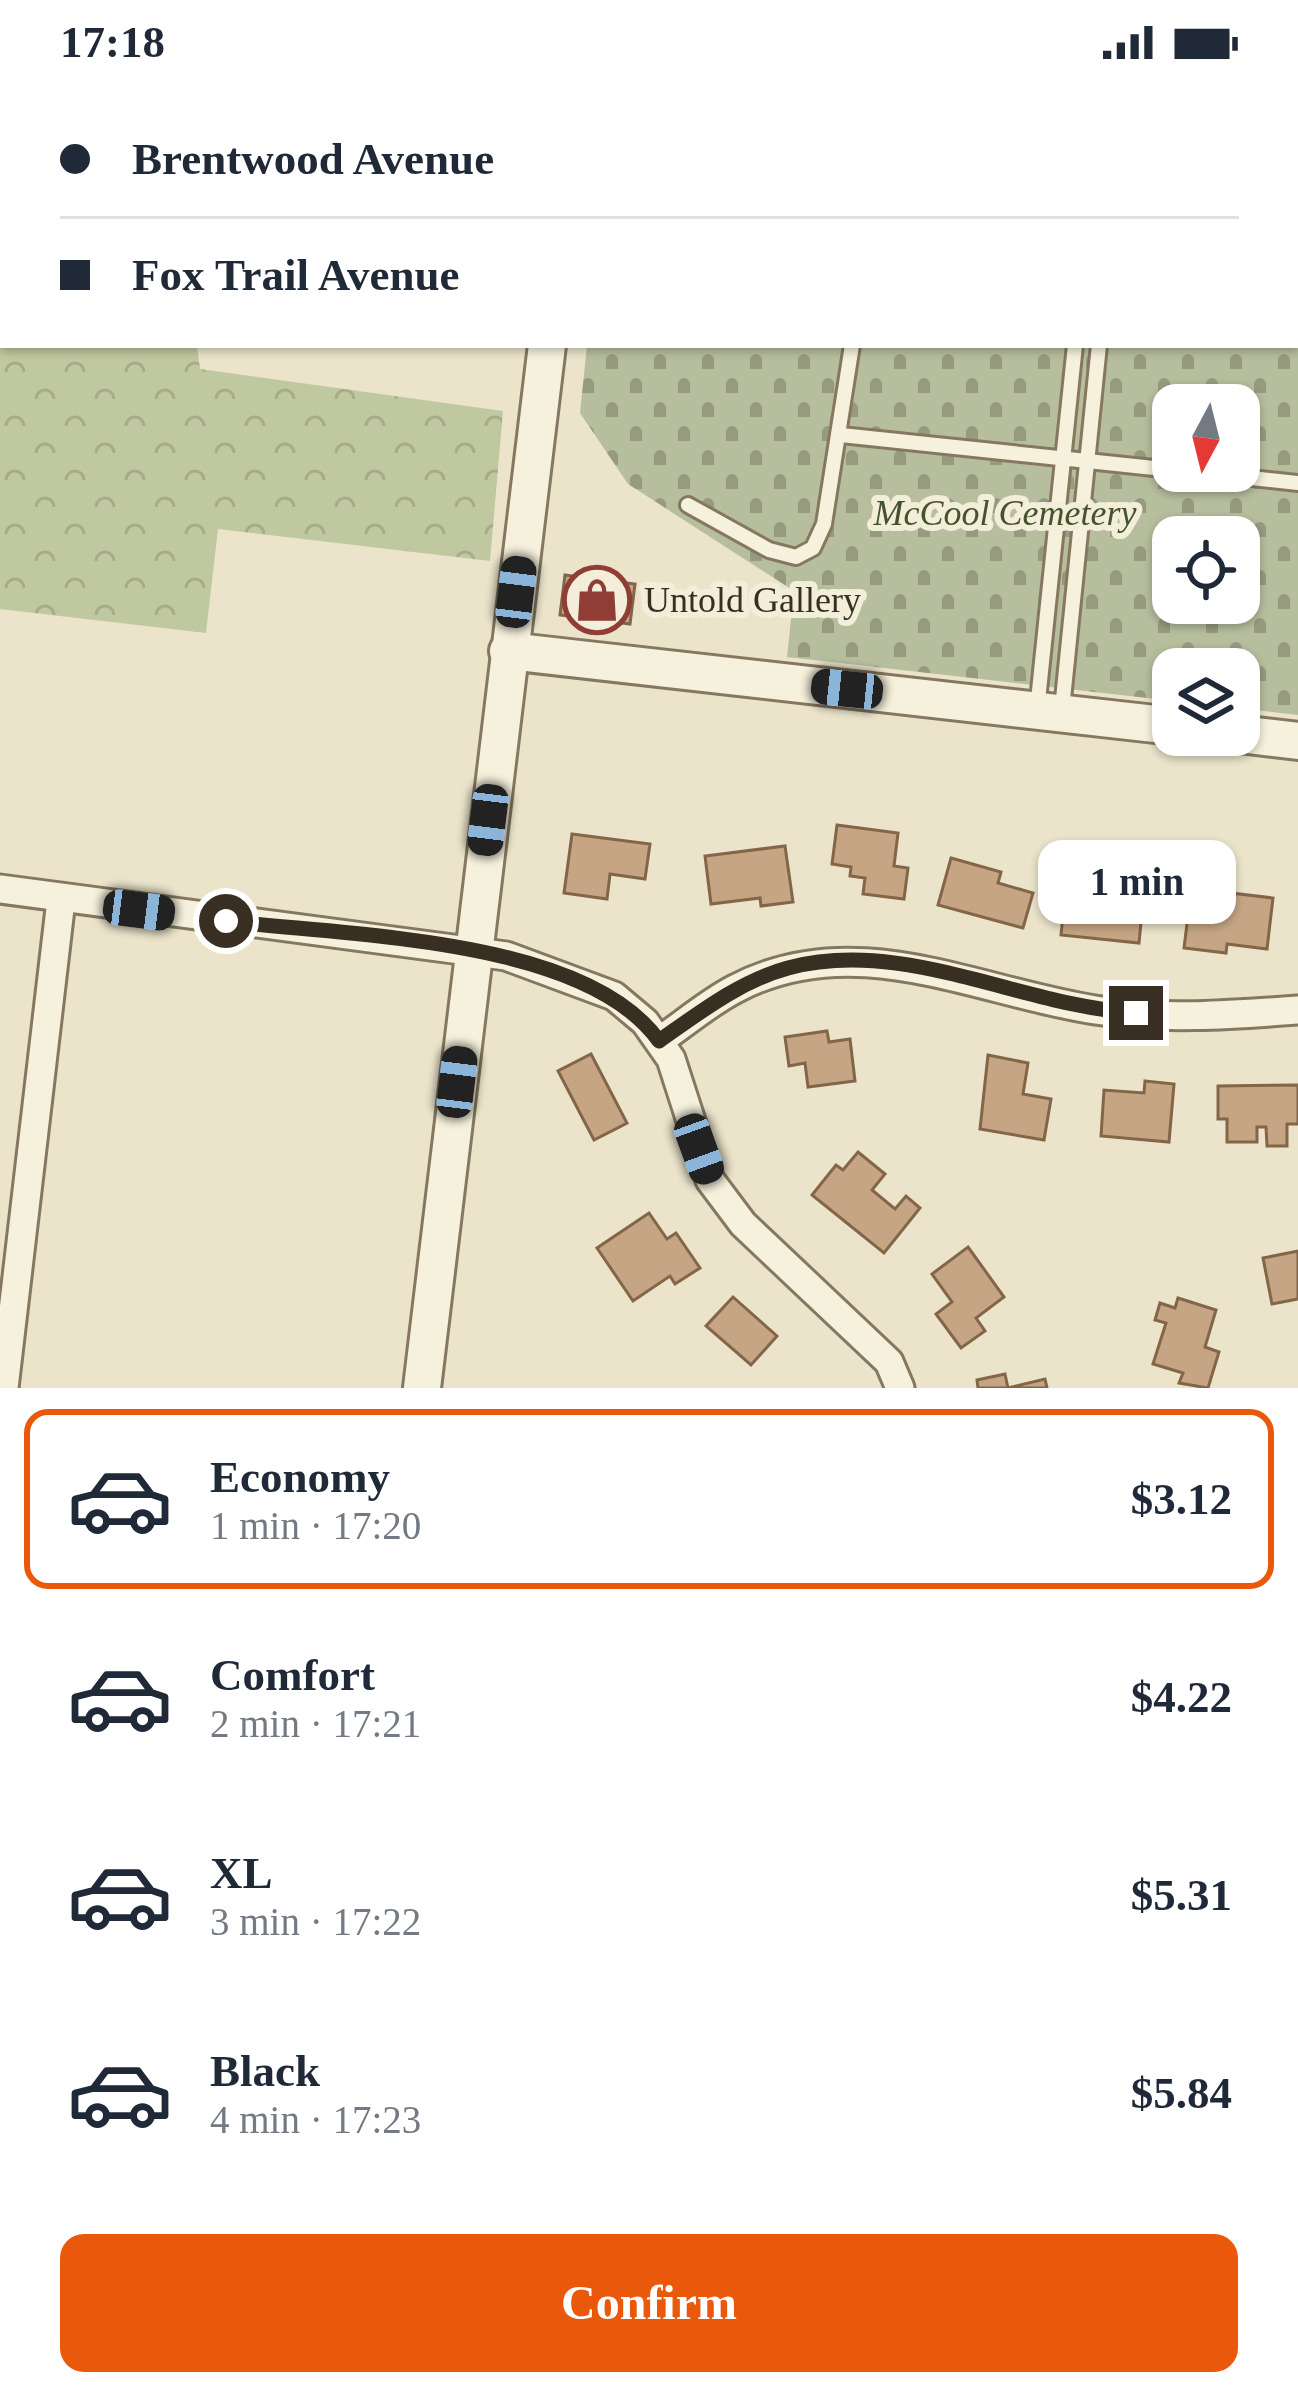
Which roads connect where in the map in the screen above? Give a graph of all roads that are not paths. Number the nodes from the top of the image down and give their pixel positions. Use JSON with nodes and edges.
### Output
{"nodes":[{"id":1,"x":547,"y":348,"type":"edge"},
{"id":2,"x":852,"y":348,"type":"edge"},
{"id":3,"x":1075,"y":348,"type":"edge"},
{"id":4,"x":1099,"y":348,"type":"edge"},
{"id":5,"x":841,"y":435,"type":"junction"},
{"id":6,"x":1063,"y":458,"type":"junction"},
{"id":7,"x":1088,"y":460,"type":"junction"},
{"id":8,"x":1152,"y":468,"type":"edge"},
{"id":9,"x":1260,"y":479,"type":"edge"},
{"id":10,"x":1298,"y":483,"type":"edge"},
{"id":11,"x":688,"y":505,"type":"dead end"},
{"id":12,"x":508,"y":651,"type":"junction"},
{"id":13,"x":1049,"y":712,"type":"junction"},
{"id":14,"x":1152,"y":724,"type":"edge"},
{"id":15,"x":1260,"y":736,"type":"edge"},
{"id":16,"x":1298,"y":740,"type":"edge"},
{"id":17,"x":0,"y":889,"type":"edge"},
{"id":18,"x":61,"y":900,"type":"junction"},
{"id":19,"x":472,"y":951,"type":"junction"},
{"id":20,"x":1298,"y":1010,"type":"edge"},
{"id":21,"x":659,"y":1041,"type":"junction"},
{"id":22,"x":4,"y":1388,"type":"edge"},
{"id":23,"x":422,"y":1388,"type":"edge"},
{"id":24,"x":900,"y":1388,"type":"edge"}],
"edges":[{"from":1,"to":12,"type":"street"},
{"from":2,"to":5,"type":"lane"},
{"from":3,"to":6,"type":"lane"},
{"from":4,"to":7,"type":"lane"},
{"from":5,"to":6,"type":"lane"},
{"from":5,"to":11,"type":"lane"},
{"from":6,"to":7,"type":"lane"},
{"from":6,"to":13,"type":"lane"},
{"from":7,"to":8,"type":"lane"},
{"from":7,"to":13,"type":"lane"},
{"from":9,"to":10,"type":"lane"},
{"from":12,"to":13,"type":"street"},
{"from":12,"to":19,"type":"street"},
{"from":13,"to":14,"type":"street"},
{"from":15,"to":16,"type":"street"},
{"from":17,"to":18,"type":"street"},
{"from":18,"to":19,"type":"street"},
{"from":18,"to":22,"type":"street"},
{"from":19,"to":21,"type":"street"},
{"from":19,"to":23,"type":"street"},
{"from":20,"to":21,"type":"street"},
{"from":21,"to":24,"type":"street"}]}
